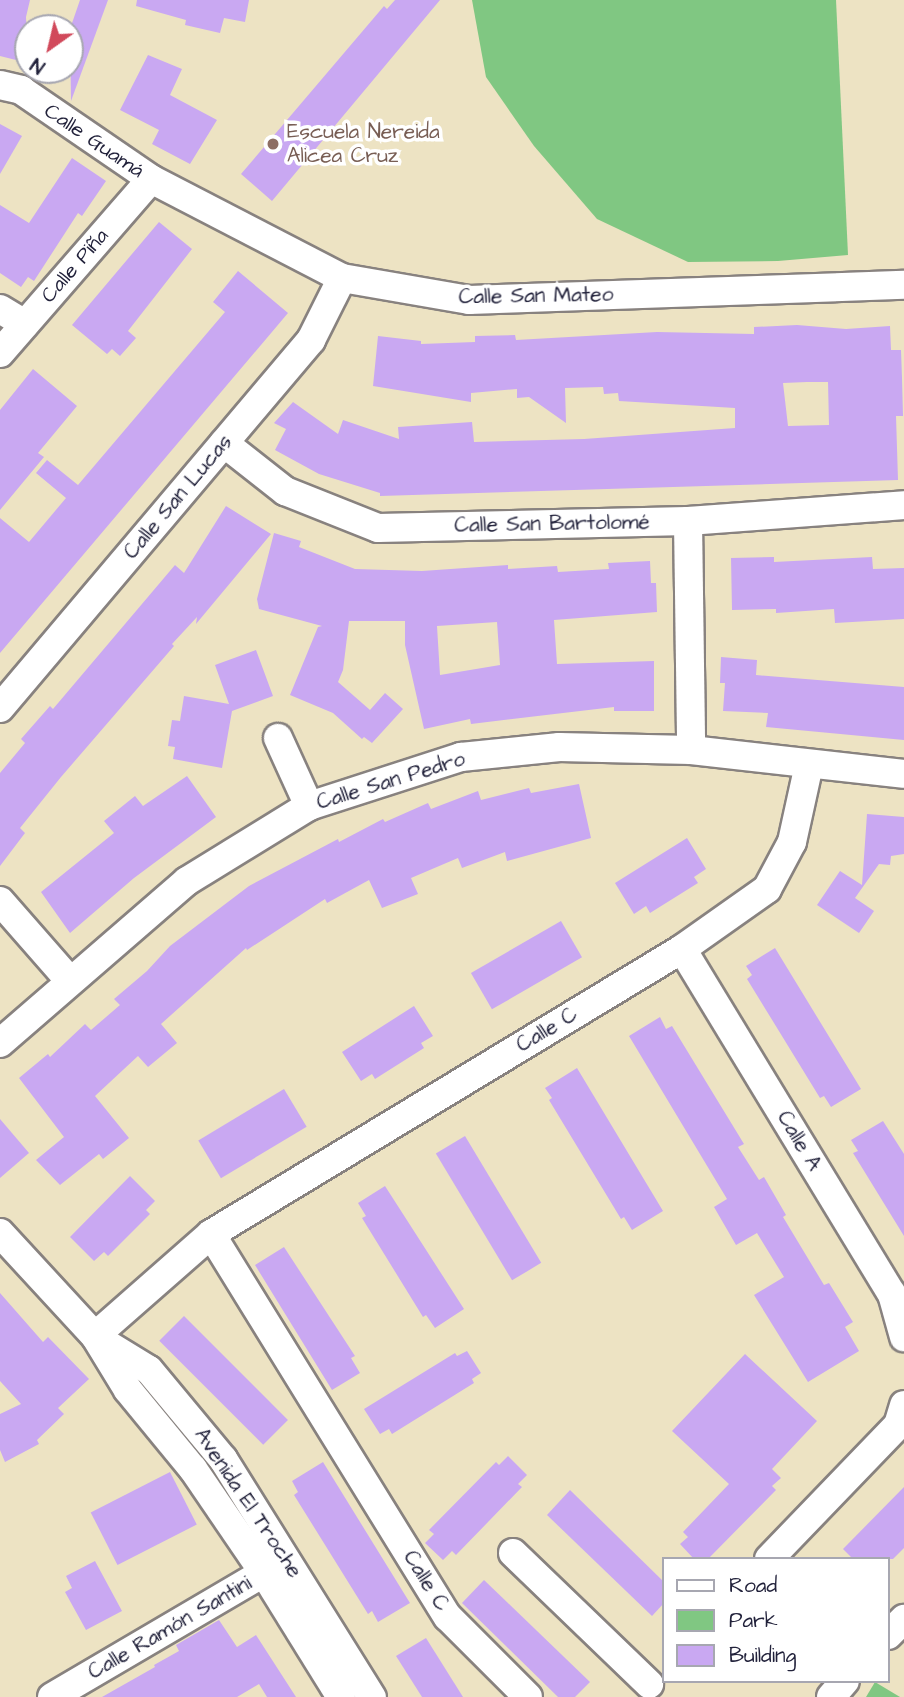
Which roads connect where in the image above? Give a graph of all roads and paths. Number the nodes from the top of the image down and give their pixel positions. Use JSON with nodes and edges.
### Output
{"nodes":[{"id":1,"x":0,"y":85,"type":"edge"},
{"id":2,"x":150,"y":180,"type":"junction"},
{"id":3,"x":342,"y":278,"type":"junction"},
{"id":4,"x":904,"y":285,"type":"edge"},
{"id":5,"x":0,"y":309,"type":"edge"},
{"id":6,"x":25,"y":324,"type":"junction"},
{"id":7,"x":0,"y":353,"type":"edge"},
{"id":8,"x":225,"y":443,"type":"junction"},
{"id":9,"x":904,"y":505,"type":"edge"},
{"id":10,"x":688,"y":521,"type":"junction"},
{"id":11,"x":0,"y":708,"type":"edge"},
{"id":12,"x":278,"y":737,"type":"dead end"},
{"id":13,"x":691,"y":750,"type":"junction"},
{"id":14,"x":809,"y":765,"type":"junction"},
{"id":15,"x":904,"y":774,"type":"edge"},
{"id":16,"x":309,"y":806,"type":"junction"},
{"id":17,"x":0,"y":901,"type":"edge"},
{"id":18,"x":682,"y":949,"type":"junction"},
{"id":19,"x":70,"y":981,"type":"junction"},
{"id":20,"x":0,"y":1044,"type":"edge"},
{"id":21,"x":0,"y":1233,"type":"edge"},
{"id":22,"x":211,"y":1234,"type":"junction"},
{"id":23,"x":95,"y":1336,"type":"junction"},
{"id":24,"x":904,"y":1337,"type":"edge"},
{"id":25,"x":904,"y":1405,"type":"edge"},
{"id":26,"x":513,"y":1553,"type":"dead end"},
{"id":27,"x":771,"y":1557,"type":"edge"},
{"id":28,"x":276,"y":1566,"type":"junction"},
{"id":29,"x":904,"y":1619,"type":"edge"},
{"id":30,"x":890,"y":1633,"type":"edge"},
{"id":31,"x":650,"y":1683,"type":"edge"},
{"id":32,"x":843,"y":1683,"type":"edge"},
{"id":33,"x":52,"y":1697,"type":"edge"},
{"id":34,"x":341,"y":1697,"type":"edge"},
{"id":35,"x":372,"y":1697,"type":"edge"},
{"id":36,"x":528,"y":1697,"type":"edge"},
{"id":37,"x":831,"y":1697,"type":"edge"}],
"edges":[{"from":1,"to":2,"type":"street","name":"Calle Guamá"},
{"from":2,"to":3,"type":"street","name":"Calle San Mateo"},
{"from":2,"to":6,"type":"street","name":"Calle Piña"},
{"from":3,"to":4,"type":"street","name":"Calle San Mateo"},
{"from":3,"to":8,"type":"street","name":"Calle San Lucas"},
{"from":5,"to":6,"type":"street"},
{"from":6,"to":7,"type":"street","name":"Calle Piña"},
{"from":8,"to":10,"type":"street","name":"Calle San Bartolomé"},
{"from":8,"to":11,"type":"street","name":"Calle San Lucas"},
{"from":9,"to":10,"type":"street","name":"Calle San Bartolomé"},
{"from":10,"to":13,"type":"street"},
{"from":12,"to":16,"type":"street"},
{"from":13,"to":14,"type":"street","name":"Calle San Pedro"},
{"from":13,"to":16,"type":"street","name":"Calle San Pedro"},
{"from":14,"to":15,"type":"street","name":"Calle San Pedro"},
{"from":14,"to":18,"type":"street","name":"Calle C"},
{"from":16,"to":19,"type":"street","name":"Calle San Pedro"},
{"from":17,"to":19,"type":"street"},
{"from":18,"to":22,"type":"street","name":"Calle C"},
{"from":18,"to":24,"type":"street","name":"Calle A"},
{"from":19,"to":20,"type":"street","name":"Calle San Pedro"},
{"from":21,"to":23,"type":"street","name":"Avenida El Troche"},
{"from":22,"to":23,"type":"street","name":"Calle C"},
{"from":22,"to":36,"type":"street","name":"Calle C"},
{"from":23,"to":28,"type":"street","name":"Avenida El Troche"},
{"from":25,"to":27,"type":"street"},
{"from":26,"to":31,"type":"street"},
{"from":28,"to":33,"type":"street","name":"Calle Ramón Santini"},
{"from":28,"to":34,"type":"street","name":"Avenida El Troche"},
{"from":28,"to":35,"type":"street","name":"Avenida El Troche"},
{"from":29,"to":30,"type":"street"},
{"from":32,"to":37,"type":"street"}]}
